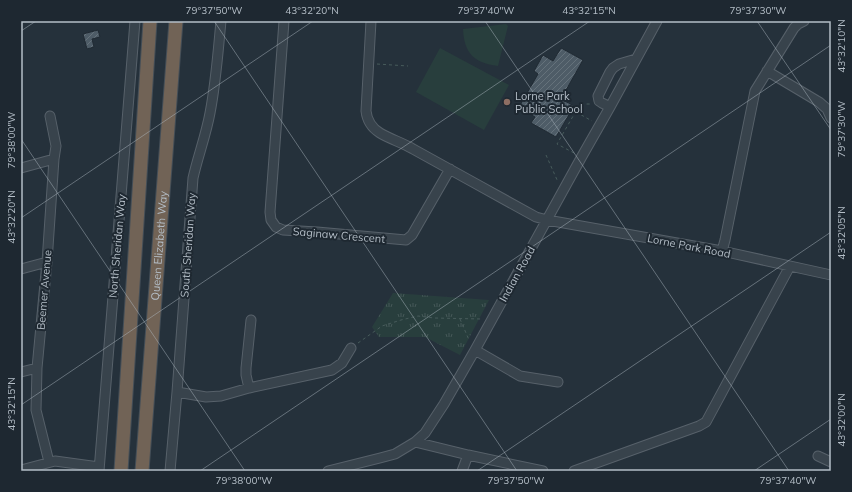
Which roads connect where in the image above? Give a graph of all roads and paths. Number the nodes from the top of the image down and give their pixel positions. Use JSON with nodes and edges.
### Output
{"nodes":[{"id":1,"x":135,"y":21,"type":"edge"},
{"id":2,"x":150,"y":21,"type":"edge"},
{"id":3,"x":176,"y":21,"type":"edge"},
{"id":4,"x":220,"y":21,"type":"edge"},
{"id":5,"x":284,"y":21,"type":"edge"},
{"id":6,"x":371,"y":21,"type":"edge"},
{"id":7,"x":657,"y":21,"type":"edge"},
{"id":8,"x":804,"y":21,"type":"edge"},
{"id":9,"x":636,"y":59,"type":"junction"},
{"id":10,"x":368,"y":63,"type":"junction"},
{"id":11,"x":408,"y":66,"type":"dead end"},
{"id":12,"x":767,"y":71,"type":"junction"},
{"id":13,"x":598,"y":96,"type":"junction"},
{"id":14,"x":610,"y":107,"type":"junction"},
{"id":15,"x":576,"y":112,"type":"junction"},
{"id":16,"x":50,"y":116,"type":"dead end"},
{"id":17,"x":831,"y":118,"type":"edge"},
{"id":18,"x":592,"y":121,"type":"dead end"},
{"id":19,"x":574,"y":153,"type":"dead end"},
{"id":20,"x":546,"y":155,"type":"dead end"},
{"id":21,"x":54,"y":159,"type":"junction"},
{"id":22,"x":21,"y":168,"type":"edge"},
{"id":23,"x":450,"y":169,"type":"junction"},
{"id":24,"x":558,"y":182,"type":"dead end"},
{"id":25,"x":547,"y":220,"type":"junction"},
{"id":26,"x":722,"y":252,"type":"junction"},
{"id":27,"x":47,"y":262,"type":"junction"},
{"id":28,"x":790,"y":266,"type":"junction"},
{"id":29,"x":21,"y":269,"type":"edge"},
{"id":30,"x":831,"y":275,"type":"edge"},
{"id":31,"x":460,"y":319,"type":"junction"},
{"id":32,"x":481,"y":319,"type":"dead end"},
{"id":33,"x":251,"y":320,"type":"dead end"},
{"id":34,"x":469,"y":340,"type":"dead end"},
{"id":35,"x":351,"y":348,"type":"joint"},
{"id":36,"x":475,"y":350,"type":"junction"},
{"id":37,"x":37,"y":368,"type":"junction"},
{"id":38,"x":21,"y":372,"type":"edge"},
{"id":39,"x":558,"y":382,"type":"dead end"},
{"id":40,"x":248,"y":388,"type":"junction"},
{"id":41,"x":177,"y":392,"type":"junction"},
{"id":42,"x":415,"y":442,"type":"junction"},
{"id":43,"x":468,"y":455,"type":"junction"},
{"id":44,"x":818,"y":456,"type":"dead end"},
{"id":45,"x":49,"y":462,"type":"junction"},
{"id":46,"x":831,"y":462,"type":"edge"},
{"id":47,"x":99,"y":469,"type":"edge"},
{"id":48,"x":21,"y":470,"type":"edge"},
{"id":49,"x":121,"y":471,"type":"edge"},
{"id":50,"x":142,"y":471,"type":"edge"},
{"id":51,"x":170,"y":471,"type":"edge"},
{"id":52,"x":328,"y":471,"type":"edge"},
{"id":53,"x":462,"y":471,"type":"edge"},
{"id":54,"x":542,"y":471,"type":"edge"},
{"id":55,"x":574,"y":471,"type":"edge"}],
"edges":[{"from":1,"to":47,"type":"street","name":"North Sheridan Way"},
{"from":2,"to":49,"type":"highway"},
{"from":3,"to":50,"type":"highway","name":"Queen Elizabeth Way"},
{"from":4,"to":41,"type":"street","name":"South Sheridan Way"},
{"from":5,"to":23,"type":"street","name":"Saginaw Crescent"},
{"from":6,"to":10,"type":"street","name":"Lorne Park Road"},
{"from":7,"to":9,"type":"street","name":"Indian Road"},
{"from":8,"to":12,"type":"street"},
{"from":9,"to":13,"type":"street"},
{"from":9,"to":14,"type":"street","name":"Indian Road"},
{"from":10,"to":11,"type":"path"},
{"from":10,"to":23,"type":"street","name":"Lorne Park Road"},
{"from":12,"to":17,"type":"street"},
{"from":12,"to":26,"type":"street"},
{"from":13,"to":14,"type":"street"},
{"from":13,"to":15,"type":"path"},
{"from":14,"to":25,"type":"street","name":"Indian Road"},
{"from":15,"to":18,"type":"path"},
{"from":15,"to":19,"type":"path"},
{"from":16,"to":21,"type":"street","name":"Beemer Avenue"},
{"from":20,"to":24,"type":"path"},
{"from":21,"to":22,"type":"street"},
{"from":21,"to":27,"type":"street","name":"Beemer Avenue"},
{"from":23,"to":25,"type":"street","name":"Lorne Park Road"},
{"from":25,"to":26,"type":"street","name":"Lorne Park Road"},
{"from":25,"to":36,"type":"street","name":"Indian Road"},
{"from":26,"to":28,"type":"street","name":"Lorne Park Road"},
{"from":27,"to":29,"type":"street"},
{"from":27,"to":37,"type":"street","name":"Beemer Avenue"},
{"from":28,"to":30,"type":"street","name":"Lorne Park Road"},
{"from":28,"to":55,"type":"street"},
{"from":31,"to":32,"type":"path"},
{"from":31,"to":34,"type":"path"},
{"from":31,"to":35,"type":"path"},
{"from":33,"to":40,"type":"street"},
{"from":35,"to":40,"type":"street"},
{"from":36,"to":39,"type":"street"},
{"from":36,"to":42,"type":"street","name":"Indian Road"},
{"from":37,"to":38,"type":"street"},
{"from":37,"to":45,"type":"street","name":"Beemer Avenue"},
{"from":40,"to":41,"type":"street"},
{"from":41,"to":51,"type":"street","name":"South Sheridan Way"},
{"from":42,"to":43,"type":"street"},
{"from":42,"to":52,"type":"street","name":"Indian Road"},
{"from":43,"to":53,"type":"street"},
{"from":43,"to":54,"type":"street"},
{"from":44,"to":46,"type":"street"},
{"from":45,"to":47,"type":"street"},
{"from":45,"to":48,"type":"street"}]}
